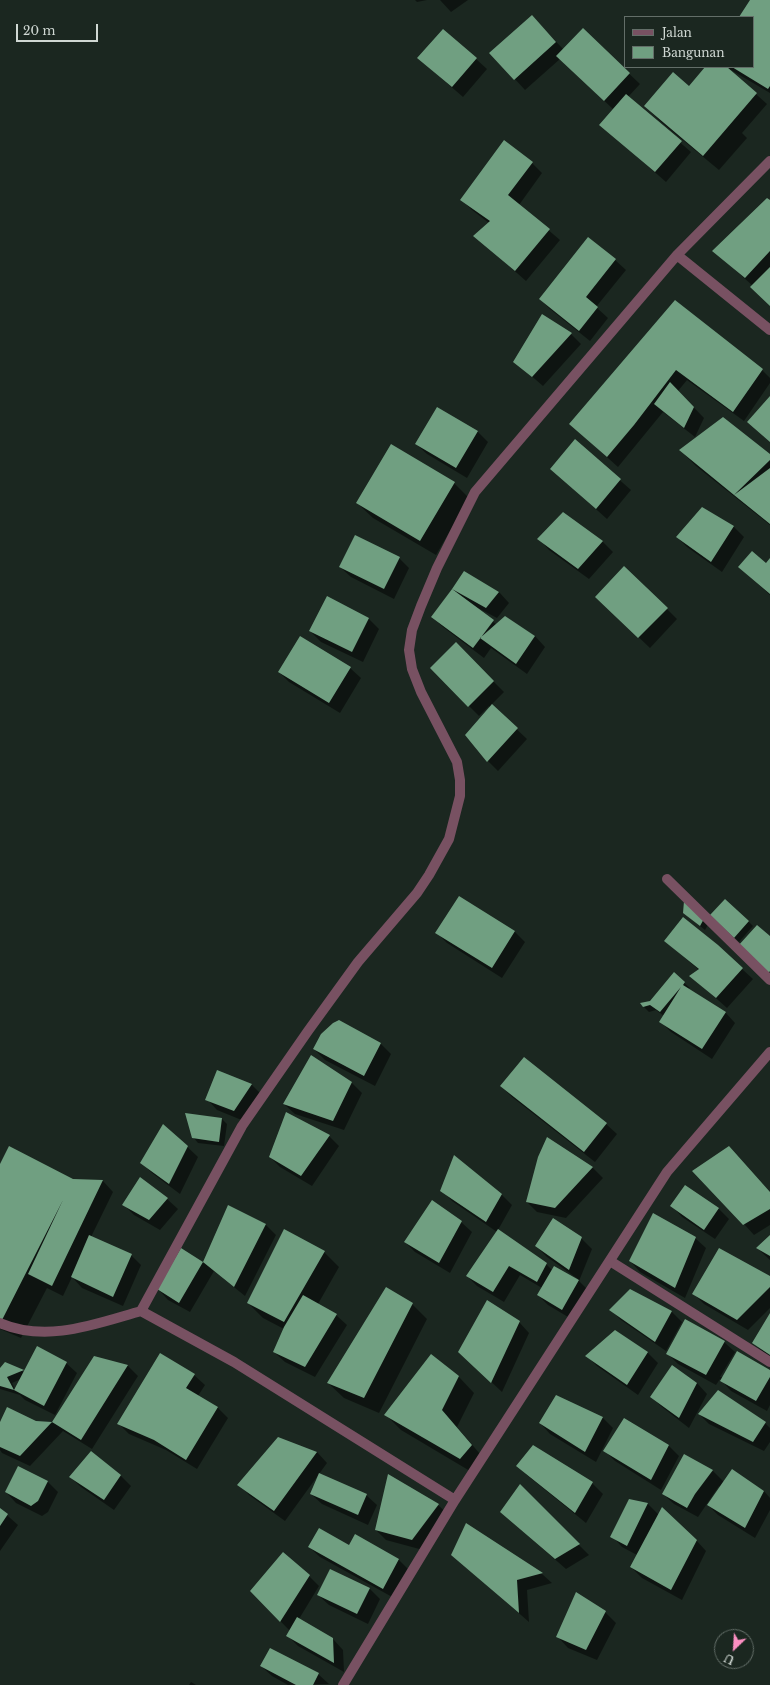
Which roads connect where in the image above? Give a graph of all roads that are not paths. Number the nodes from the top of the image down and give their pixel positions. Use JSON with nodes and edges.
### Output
{"nodes":[{"id":1,"x":770,"y":161,"type":"edge"},
{"id":2,"x":677,"y":254,"type":"junction"},
{"id":3,"x":770,"y":330,"type":"edge"},
{"id":4,"x":667,"y":879,"type":"dead end"},
{"id":5,"x":770,"y":980,"type":"edge"},
{"id":6,"x":770,"y":1052,"type":"edge"},
{"id":7,"x":610,"y":1261,"type":"junction"},
{"id":8,"x":141,"y":1311,"type":"junction"},
{"id":9,"x":0,"y":1324,"type":"edge"},
{"id":10,"x":770,"y":1362,"type":"edge"},
{"id":11,"x":455,"y":1500,"type":"junction"},
{"id":12,"x":343,"y":1685,"type":"edge"}],
"edges":[{"from":1,"to":2,"type":"street"},
{"from":2,"to":3,"type":"street"},
{"from":2,"to":8,"type":"street"},
{"from":4,"to":5,"type":"street"},
{"from":6,"to":7,"type":"street"},
{"from":7,"to":10,"type":"street"},
{"from":7,"to":11,"type":"street"},
{"from":8,"to":9,"type":"street"},
{"from":8,"to":11,"type":"street"},
{"from":11,"to":12,"type":"street"}]}
